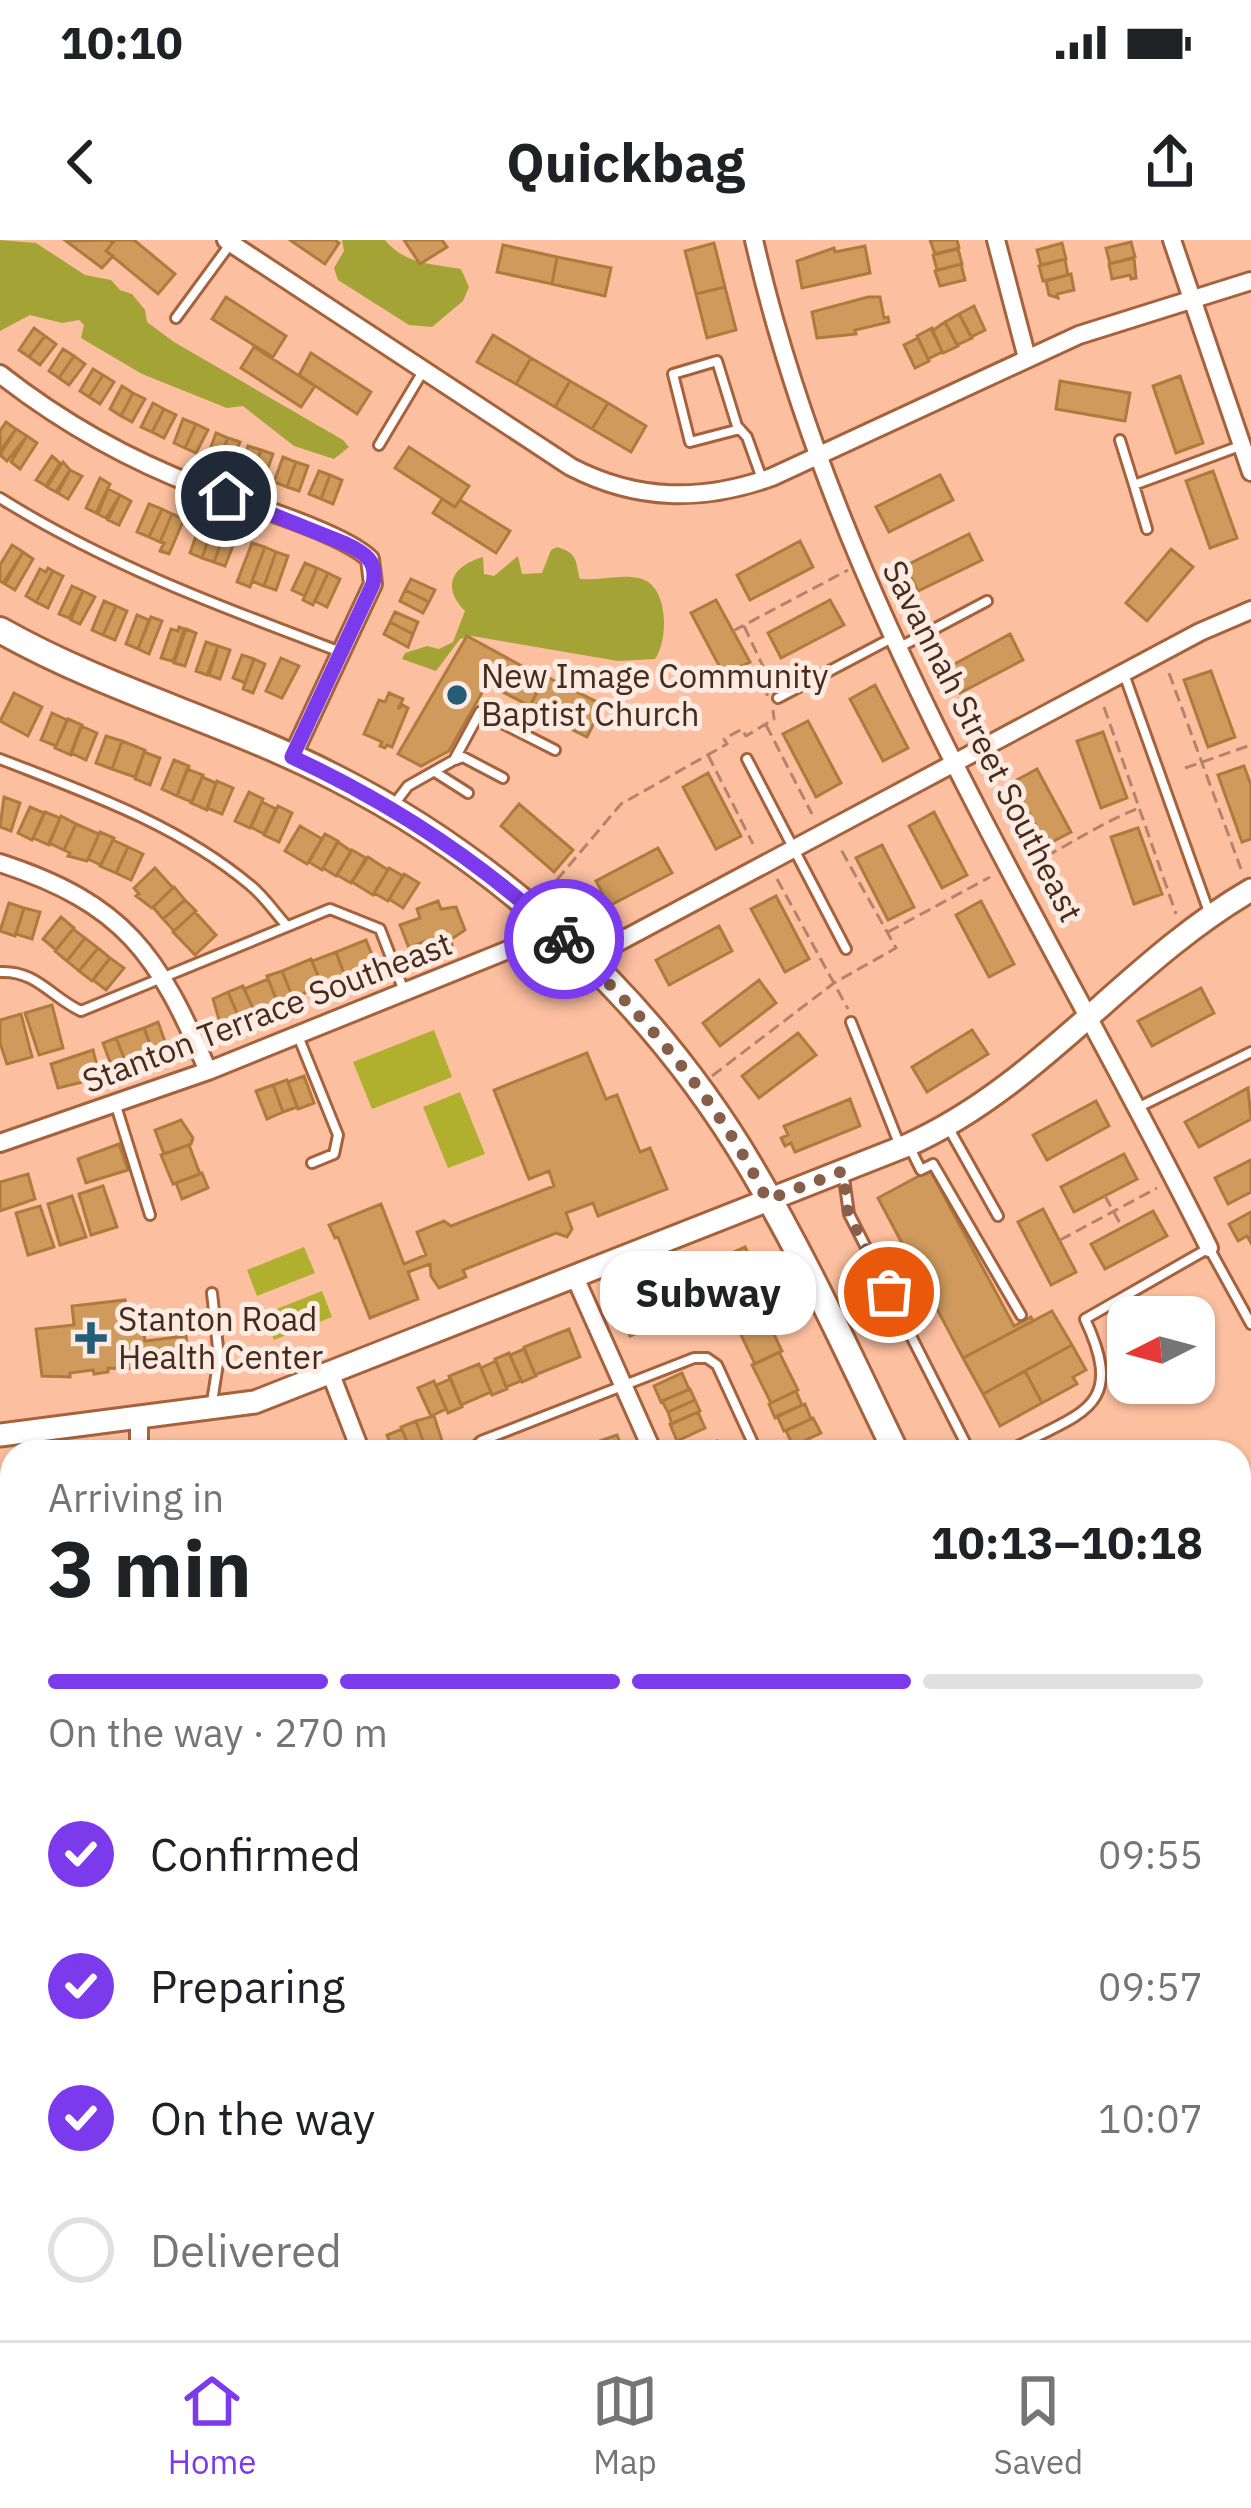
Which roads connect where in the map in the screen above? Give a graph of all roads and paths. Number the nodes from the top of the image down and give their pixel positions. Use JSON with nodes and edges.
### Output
{"nodes":[{"id":1,"x":754,"y":240,"type":"edge"},
{"id":2,"x":996,"y":240,"type":"edge"},
{"id":3,"x":1172,"y":240,"type":"edge"},
{"id":4,"x":228,"y":242,"type":"edge"},
{"id":5,"x":1251,"y":281,"type":"edge"},
{"id":6,"x":1189,"y":299,"type":"junction"},
{"id":7,"x":176,"y":318,"type":"dead end"},
{"id":8,"x":1027,"y":358,"type":"junction"},
{"id":9,"x":423,"y":371,"type":"junction"},
{"id":10,"x":0,"y":374,"type":"edge"},
{"id":11,"x":740,"y":429,"type":"junction"},
{"id":12,"x":1120,"y":440,"type":"dead end"},
{"id":13,"x":1241,"y":445,"type":"junction"},
{"id":14,"x":379,"y":446,"type":"dead end"},
{"id":15,"x":816,"y":457,"type":"junction"},
{"id":16,"x":1251,"y":472,"type":"edge"},
{"id":17,"x":763,"y":481,"type":"junction"},
{"id":18,"x":1134,"y":485,"type":"junction"},
{"id":19,"x":0,"y":498,"type":"edge"},
{"id":20,"x":1147,"y":529,"type":"dead end"},
{"id":21,"x":860,"y":565,"type":"junction"},
{"id":22,"x":986,"y":601,"type":"dead end"},
{"id":23,"x":1251,"y":610,"type":"edge"},
{"id":24,"x":743,"y":626,"type":"junction"},
{"id":25,"x":733,"y":631,"type":"dead end"},
{"id":26,"x":1,"y":634,"type":"edge"},
{"id":27,"x":895,"y":643,"type":"junction"},
{"id":28,"x":341,"y":652,"type":"junction"},
{"id":29,"x":1123,"y":673,"type":"junction"},
{"id":30,"x":1169,"y":673,"type":"dead end"},
{"id":31,"x":778,"y":698,"type":"dead end"},
{"id":32,"x":1104,"y":707,"type":"dead end"},
{"id":33,"x":765,"y":724,"type":"junction"},
{"id":34,"x":1251,"y":745,"type":"edge"},
{"id":35,"x":555,"y":750,"type":"dead end"},
{"id":36,"x":707,"y":754,"type":"junction"},
{"id":37,"x":292,"y":757,"type":"junction"},
{"id":38,"x":0,"y":759,"type":"edge"},
{"id":39,"x":747,"y":759,"type":"dead end"},
{"id":40,"x":454,"y":760,"type":"junction"},
{"id":41,"x":955,"y":762,"type":"junction"},
{"id":42,"x":1203,"y":762,"type":"junction"},
{"id":43,"x":1185,"y":768,"type":"dead end"},
{"id":44,"x":434,"y":772,"type":"junction"},
{"id":45,"x":503,"y":778,"type":"dead end"},
{"id":46,"x":468,"y":793,"type":"dead end"},
{"id":47,"x":391,"y":808,"type":"junction"},
{"id":48,"x":1139,"y":808,"type":"junction"},
{"id":49,"x":812,"y":814,"type":"dead end"},
{"id":50,"x":753,"y":844,"type":"dead end"},
{"id":51,"x":838,"y":846,"type":"dead end"},
{"id":52,"x":794,"y":848,"type":"junction"},
{"id":53,"x":0,"y":862,"type":"edge"},
{"id":54,"x":1030,"y":865,"type":"dead end"},
{"id":55,"x":1241,"y":868,"type":"dead end"},
{"id":56,"x":992,"y":876,"type":"dead end"},
{"id":57,"x":776,"y":879,"type":"dead end"},
{"id":58,"x":1251,"y":890,"type":"edge"},
{"id":59,"x":544,"y":896,"type":"dead end"},
{"id":60,"x":1176,"y":914,"type":"dead end"},
{"id":61,"x":1210,"y":916,"type":"junction"},
{"id":62,"x":287,"y":926,"type":"junction"},
{"id":63,"x":555,"y":931,"type":"junction"},
{"id":64,"x":887,"y":932,"type":"junction"},
{"id":65,"x":846,"y":950,"type":"dead end"},
{"id":66,"x":585,"y":960,"type":"junction"},
{"id":67,"x":0,"y":972,"type":"edge"},
{"id":68,"x":165,"y":980,"type":"junction"},
{"id":69,"x":834,"y":983,"type":"junction"},
{"id":70,"x":404,"y":991,"type":"junction"},
{"id":71,"x":1090,"y":1015,"type":"junction"},
{"id":72,"x":851,"y":1022,"type":"joint"},
{"id":73,"x":297,"y":1035,"type":"junction"},
{"id":74,"x":1251,"y":1052,"type":"edge"},
{"id":75,"x":208,"y":1071,"type":"junction"},
{"id":76,"x":711,"y":1077,"type":"dead end"},
{"id":77,"x":116,"y":1104,"type":"junction"},
{"id":78,"x":1139,"y":1107,"type":"junction"},
{"id":79,"x":947,"y":1126,"type":"junction"},
{"id":80,"x":0,"y":1143,"type":"edge"},
{"id":81,"x":904,"y":1146,"type":"junction"},
{"id":82,"x":312,"y":1163,"type":"dead end"},
{"id":83,"x":843,"y":1171,"type":"junction"},
{"id":84,"x":1157,"y":1189,"type":"dead end"},
{"id":85,"x":1105,"y":1196,"type":"dead end"},
{"id":86,"x":767,"y":1200,"type":"junction"},
{"id":87,"x":1114,"y":1211,"type":"junction"},
{"id":88,"x":150,"y":1215,"type":"dead end"},
{"id":89,"x":998,"y":1216,"type":"dead end"},
{"id":90,"x":1122,"y":1227,"type":"dead end"},
{"id":91,"x":1060,"y":1240,"type":"dead end"},
{"id":92,"x":1209,"y":1248,"type":"junction"},
{"id":93,"x":574,"y":1275,"type":"junction"},
{"id":94,"x":212,"y":1293,"type":"dead end"},
{"id":95,"x":1021,"y":1315,"type":"dead end"},
{"id":96,"x":1251,"y":1324,"type":"edge"},
{"id":97,"x":330,"y":1372,"type":"junction"},
{"id":98,"x":623,"y":1386,"type":"junction"},
{"id":99,"x":212,"y":1409,"type":"junction"},
{"id":100,"x":139,"y":1418,"type":"junction"},
{"id":101,"x":0,"y":1435,"type":"edge"},
{"id":102,"x":140,"y":1440,"type":"edge"},
{"id":103,"x":356,"y":1440,"type":"edge"},
{"id":104,"x":484,"y":1440,"type":"edge"},
{"id":105,"x":648,"y":1440,"type":"edge"},
{"id":106,"x":752,"y":1440,"type":"edge"},
{"id":107,"x":890,"y":1440,"type":"edge"},
{"id":108,"x":964,"y":1440,"type":"edge"},
{"id":109,"x":1029,"y":1440,"type":"edge"}],
"edges":[{"from":1,"to":15,"type":"street","name":"Savannah Street Southeast"},
{"from":2,"to":8,"type":"street"},
{"from":3,"to":6,"type":"street"},
{"from":4,"to":7,"type":"lane"},
{"from":4,"to":9,"type":"street"},
{"from":5,"to":6,"type":"street"},
{"from":6,"to":8,"type":"street"},
{"from":6,"to":13,"type":"street"},
{"from":8,"to":15,"type":"street"},
{"from":9,"to":14,"type":"lane"},
{"from":9,"to":17,"type":"street"},
{"from":10,"to":28,"type":"street"},
{"from":11,"to":11,"type":"lane"},
{"from":11,"to":17,"type":"lane"},
{"from":12,"to":18,"type":"lane"},
{"from":13,"to":16,"type":"street"},
{"from":13,"to":18,"type":"lane"},
{"from":15,"to":17,"type":"street"},
{"from":15,"to":21,"type":"street","name":"Savannah Street Southeast"},
{"from":18,"to":20,"type":"lane"},
{"from":19,"to":28,"type":"lane"},
{"from":21,"to":24,"type":"path"},
{"from":21,"to":27,"type":"street","name":"Savannah Street Southeast"},
{"from":22,"to":27,"type":"lane"},
{"from":23,"to":29,"type":"street"},
{"from":24,"to":25,"type":"path"},
{"from":24,"to":33,"type":"path"},
{"from":26,"to":37,"type":"main road"},
{"from":27,"to":31,"type":"lane"},
{"from":27,"to":41,"type":"street","name":"Savannah Street Southeast"},
{"from":28,"to":37,"type":"street"},
{"from":29,"to":41,"type":"street"},
{"from":29,"to":61,"type":"lane"},
{"from":30,"to":42,"type":"path"},
{"from":32,"to":48,"type":"path"},
{"from":33,"to":36,"type":"path"},
{"from":33,"to":49,"type":"path"},
{"from":34,"to":42,"type":"path"},
{"from":35,"to":40,"type":"lane"},
{"from":36,"to":50,"type":"path"},
{"from":36,"to":59,"type":"path"},
{"from":37,"to":47,"type":"main road"},
{"from":38,"to":62,"type":"lane"},
{"from":39,"to":52,"type":"lane"},
{"from":40,"to":44,"type":"lane"},
{"from":40,"to":45,"type":"lane"},
{"from":41,"to":52,"type":"street"},
{"from":41,"to":71,"type":"street","name":"Savannah Street Southeast"},
{"from":42,"to":43,"type":"path"},
{"from":42,"to":55,"type":"path"},
{"from":44,"to":46,"type":"lane"},
{"from":44,"to":47,"type":"lane"},
{"from":47,"to":63,"type":"main road"},
{"from":48,"to":54,"type":"path"},
{"from":48,"to":60,"type":"path"},
{"from":51,"to":64,"type":"path"},
{"from":52,"to":65,"type":"lane"},
{"from":52,"to":66,"type":"street"},
{"from":53,"to":68,"type":"street"},
{"from":56,"to":64,"type":"path"},
{"from":57,"to":69,"type":"path"},
{"from":58,"to":61,"type":"street"},
{"from":61,"to":71,"type":"street"},
{"from":62,"to":68,"type":"lane"},
{"from":62,"to":70,"type":"lane"},
{"from":63,"to":66,"type":"main road"},
{"from":63,"to":70,"type":"street","name":"Stanton Terrace Southeast"},
{"from":64,"to":69,"type":"path"},
{"from":66,"to":86,"type":"main road"},
{"from":67,"to":68,"type":"lane"},
{"from":68,"to":75,"type":"street"},
{"from":69,"to":72,"type":"path"},
{"from":69,"to":76,"type":"path"},
{"from":70,"to":73,"type":"street","name":"Stanton Terrace Southeast"},
{"from":71,"to":78,"type":"street","name":"Savannah Street Southeast"},
{"from":71,"to":79,"type":"street"},
{"from":72,"to":81,"type":"lane"},
{"from":73,"to":75,"type":"street","name":"Stanton Terrace Southeast"},
{"from":73,"to":82,"type":"lane"},
{"from":74,"to":78,"type":"lane"},
{"from":75,"to":77,"type":"street","name":"Stanton Terrace Southeast"},
{"from":77,"to":80,"type":"street","name":"Stanton Terrace Southeast"},
{"from":77,"to":88,"type":"lane"},
{"from":78,"to":92,"type":"street","name":"Savannah Street Southeast"},
{"from":79,"to":81,"type":"street"},
{"from":79,"to":89,"type":"lane"},
{"from":81,"to":83,"type":"street"},
{"from":81,"to":95,"type":"lane"},
{"from":83,"to":86,"type":"street"},
{"from":83,"to":108,"type":"lane"},
{"from":84,"to":87,"type":"path"},
{"from":85,"to":87,"type":"path"},
{"from":86,"to":93,"type":"street"},
{"from":86,"to":107,"type":"main road"},
{"from":87,"to":90,"type":"path"},
{"from":87,"to":91,"type":"path"},
{"from":92,"to":96,"type":"lane"},
{"from":92,"to":109,"type":"lane"},
{"from":93,"to":97,"type":"street"},
{"from":93,"to":98,"type":"street"},
{"from":94,"to":99,"type":"lane"},
{"from":97,"to":99,"type":"street"},
{"from":97,"to":103,"type":"street"},
{"from":98,"to":104,"type":"lane"},
{"from":98,"to":105,"type":"street"},
{"from":98,"to":106,"type":"lane"},
{"from":99,"to":100,"type":"street"},
{"from":100,"to":101,"type":"street"},
{"from":100,"to":102,"type":"street"}]}
